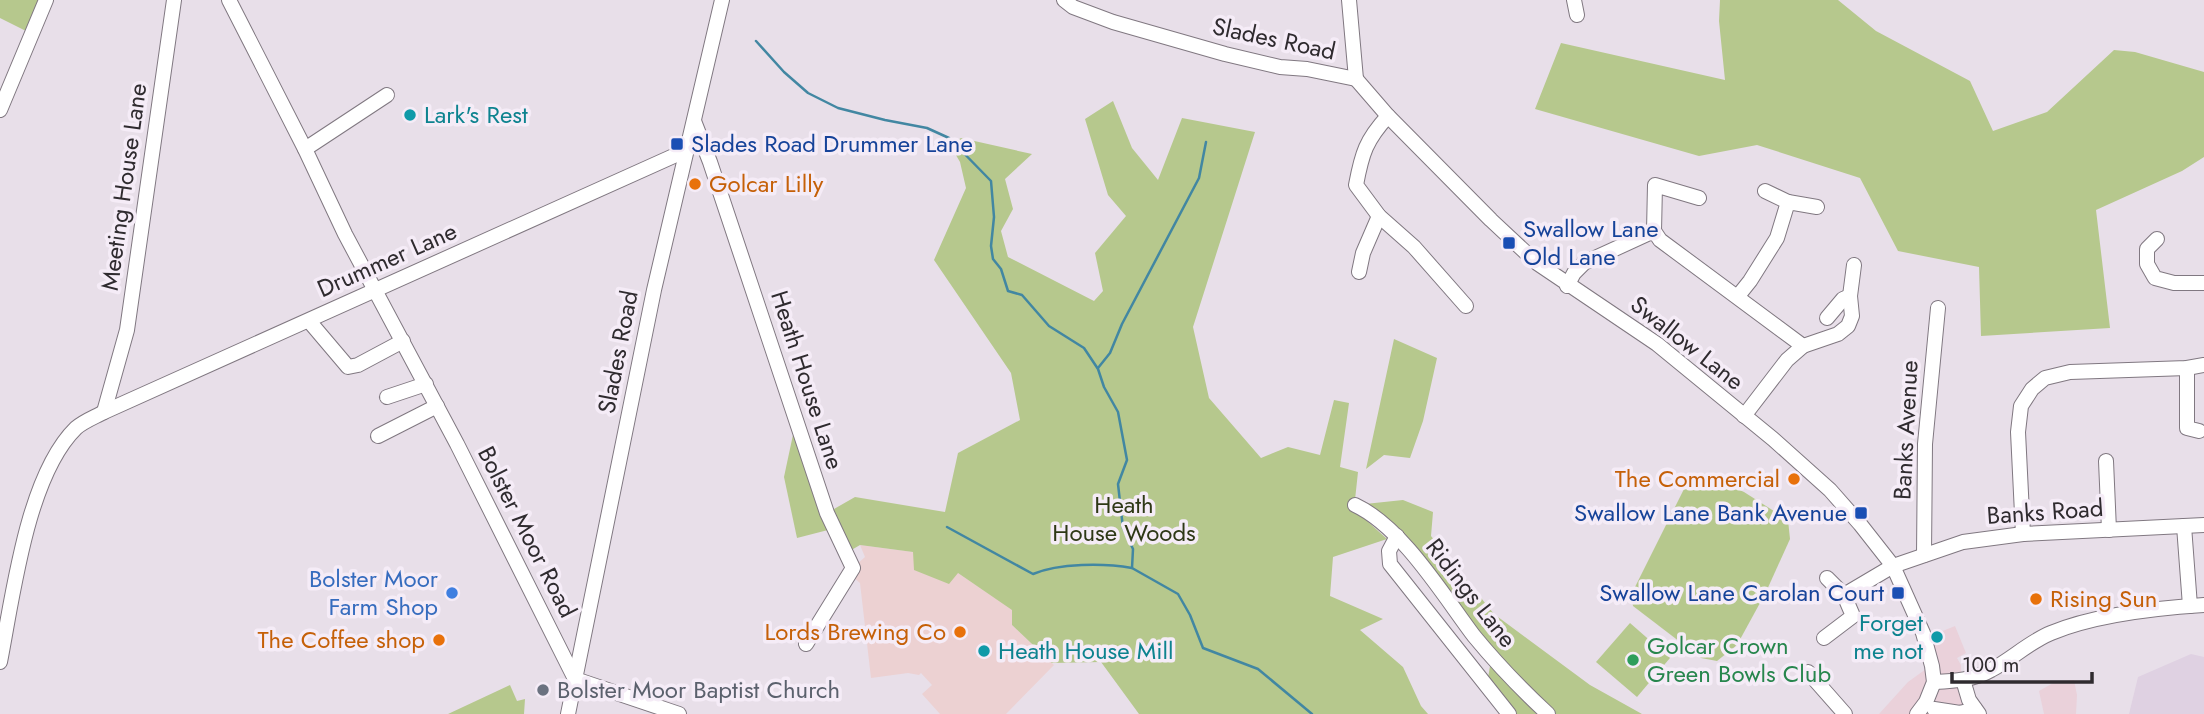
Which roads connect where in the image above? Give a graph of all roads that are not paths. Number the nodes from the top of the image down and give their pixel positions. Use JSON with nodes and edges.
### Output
{"nodes":[{"id":1,"x":46,"y":0,"type":"edge"},
{"id":2,"x":174,"y":0,"type":"edge"},
{"id":3,"x":229,"y":0,"type":"edge"},
{"id":4,"x":722,"y":0,"type":"edge"},
{"id":5,"x":1064,"y":0,"type":"edge"},
{"id":6,"x":1349,"y":0,"type":"edge"},
{"id":7,"x":1574,"y":0,"type":"edge"},
{"id":8,"x":1577,"y":15,"type":"dead end"},
{"id":9,"x":1356,"y":79,"type":"junction"},
{"id":10,"x":387,"y":95,"type":"dead end"},
{"id":11,"x":0,"y":110,"type":"edge"},
{"id":12,"x":1388,"y":116,"type":"junction"},
{"id":13,"x":694,"y":120,"type":"junction"},
{"id":14,"x":306,"y":149,"type":"junction"},
{"id":15,"x":687,"y":150,"type":"junction"},
{"id":16,"x":1765,"y":191,"type":"dead end"},
{"id":17,"x":1699,"y":198,"type":"dead end"},
{"id":18,"x":1788,"y":202,"type":"junction"},
{"id":19,"x":1818,"y":207,"type":"dead end"},
{"id":20,"x":1379,"y":216,"type":"junction"},
{"id":21,"x":1654,"y":231,"type":"junction"},
{"id":22,"x":2157,"y":239,"type":"dead end"},
{"id":23,"x":1854,"y":265,"type":"dead end"},
{"id":24,"x":1359,"y":272,"type":"dead end"},
{"id":25,"x":2204,"y":283,"type":"edge"},
{"id":26,"x":1567,"y":286,"type":"junction"},
{"id":27,"x":376,"y":290,"type":"junction"},
{"id":28,"x":1738,"y":296,"type":"junction"},
{"id":29,"x":1850,"y":296,"type":"junction"},
{"id":30,"x":1466,"y":306,"type":"dead end"},
{"id":31,"x":1938,"y":308,"type":"dead end"},
{"id":32,"x":1827,"y":318,"type":"dead end"},
{"id":33,"x":309,"y":321,"type":"junction"},
{"id":34,"x":403,"y":341,"type":"junction"},
{"id":35,"x":1803,"y":346,"type":"junction"},
{"id":36,"x":2204,"y":365,"type":"edge"},
{"id":37,"x":2187,"y":368,"type":"junction"},
{"id":38,"x":426,"y":384,"type":"junction"},
{"id":39,"x":387,"y":397,"type":"dead end"},
{"id":40,"x":437,"y":406,"type":"junction"},
{"id":41,"x":104,"y":412,"type":"junction"},
{"id":42,"x":1744,"y":416,"type":"junction"},
{"id":43,"x":2188,"y":430,"type":"dead end"},
{"id":44,"x":378,"y":436,"type":"dead end"},
{"id":45,"x":2106,"y":461,"type":"dead end"},
{"id":46,"x":1356,"y":505,"type":"dead end"},
{"id":47,"x":2204,"y":525,"type":"edge"},
{"id":48,"x":2183,"y":526,"type":"junction"},
{"id":49,"x":2109,"y":530,"type":"junction"},
{"id":50,"x":2023,"y":534,"type":"junction"},
{"id":51,"x":1397,"y":536,"type":"junction"},
{"id":52,"x":1924,"y":555,"type":"junction"},
{"id":53,"x":1893,"y":566,"type":"junction"},
{"id":54,"x":1827,"y":578,"type":"dead end"},
{"id":55,"x":1844,"y":595,"type":"junction"},
{"id":56,"x":2197,"y":606,"type":"edge"},
{"id":57,"x":1824,"y":638,"type":"dead end"},
{"id":58,"x":806,"y":644,"type":"dead end"},
{"id":59,"x":0,"y":662,"type":"edge"},
{"id":60,"x":1808,"y":672,"type":"dead end"},
{"id":61,"x":575,"y":679,"type":"junction"},
{"id":62,"x":1963,"y":680,"type":"junction"},
{"id":63,"x":1934,"y":682,"type":"junction"},
{"id":64,"x":1934,"y":709,"type":"dead end"},
{"id":65,"x":1977,"y":711,"type":"edge"},
{"id":66,"x":568,"y":714,"type":"edge"},
{"id":67,"x":679,"y":714,"type":"edge"},
{"id":68,"x":1509,"y":714,"type":"edge"},
{"id":69,"x":1548,"y":714,"type":"edge"},
{"id":70,"x":1845,"y":714,"type":"edge"},
{"id":71,"x":1917,"y":714,"type":"edge"},
{"id":72,"x":1960,"y":714,"type":"edge"}],
"edges":[{"from":1,"to":11,"type":"street"},
{"from":2,"to":41,"type":"street","name":"Meeting House Lane"},
{"from":3,"to":14,"type":"street","name":"Bolster Moor Road"},
{"from":4,"to":13,"type":"street","name":"Slades Road"},
{"from":5,"to":9,"type":"street","name":"Slades Road"},
{"from":6,"to":9,"type":"street"},
{"from":7,"to":8,"type":"street"},
{"from":9,"to":12,"type":"street","name":"Swallow Lane"},
{"from":10,"to":14,"type":"street"},
{"from":12,"to":20,"type":"street"},
{"from":12,"to":26,"type":"street","name":"Swallow Lane"},
{"from":13,"to":15,"type":"street","name":"Slades Road"},
{"from":13,"to":58,"type":"street","name":"Heath House Lane"},
{"from":14,"to":27,"type":"street","name":"Bolster Moor Road"},
{"from":15,"to":27,"type":"street","name":"Drummer Lane"},
{"from":15,"to":61,"type":"street","name":"Slades Road"},
{"from":16,"to":18,"type":"street"},
{"from":17,"to":21,"type":"street"},
{"from":18,"to":19,"type":"street"},
{"from":18,"to":28,"type":"street"},
{"from":20,"to":24,"type":"street"},
{"from":20,"to":30,"type":"street"},
{"from":21,"to":26,"type":"street"},
{"from":21,"to":28,"type":"street"},
{"from":22,"to":25,"type":"street"},
{"from":23,"to":29,"type":"street"},
{"from":26,"to":42,"type":"street","name":"Swallow Lane"},
{"from":27,"to":33,"type":"street","name":"Drummer Lane"},
{"from":27,"to":34,"type":"street","name":"Bolster Moor Road"},
{"from":28,"to":35,"type":"street"},
{"from":29,"to":32,"type":"street"},
{"from":29,"to":35,"type":"street"},
{"from":31,"to":52,"type":"street","name":"Banks Avenue"},
{"from":33,"to":34,"type":"street"},
{"from":33,"to":41,"type":"street","name":"Drummer Lane"},
{"from":34,"to":38,"type":"street","name":"Bolster Moor Road"},
{"from":35,"to":42,"type":"street"},
{"from":36,"to":37,"type":"street"},
{"from":37,"to":43,"type":"street"},
{"from":37,"to":50,"type":"street"},
{"from":38,"to":39,"type":"street"},
{"from":38,"to":40,"type":"street","name":"Bolster Moor Road"},
{"from":40,"to":44,"type":"street"},
{"from":40,"to":61,"type":"street","name":"Bolster Moor Road"},
{"from":41,"to":59,"type":"street","name":"Drummer Lane"},
{"from":42,"to":53,"type":"street","name":"Swallow Lane"},
{"from":45,"to":49,"type":"street"},
{"from":46,"to":51,"type":"street","name":"Ridings Lane"},
{"from":47,"to":48,"type":"street","name":"Banks Road"},
{"from":48,"to":49,"type":"street","name":"Banks Road"},
{"from":48,"to":56,"type":"street"},
{"from":49,"to":50,"type":"street","name":"Banks Road"},
{"from":50,"to":52,"type":"street","name":"Banks Road"},
{"from":51,"to":68,"type":"street"},
{"from":51,"to":69,"type":"street","name":"Ridings Lane"},
{"from":52,"to":53,"type":"street","name":"Banks Road"},
{"from":53,"to":55,"type":"street","name":"Banks Road"},
{"from":53,"to":63,"type":"street","name":"Swallow Lane"},
{"from":54,"to":55,"type":"street"},
{"from":55,"to":57,"type":"street"},
{"from":56,"to":62,"type":"street"},
{"from":60,"to":70,"type":"street"},
{"from":61,"to":66,"type":"street","name":"Slades Road"},
{"from":61,"to":67,"type":"street"},
{"from":62,"to":63,"type":"street"},
{"from":62,"to":65,"type":"street"},
{"from":63,"to":71,"type":"street"},
{"from":64,"to":72,"type":"street"},
{"from":65,"to":72,"type":"street"}]}
